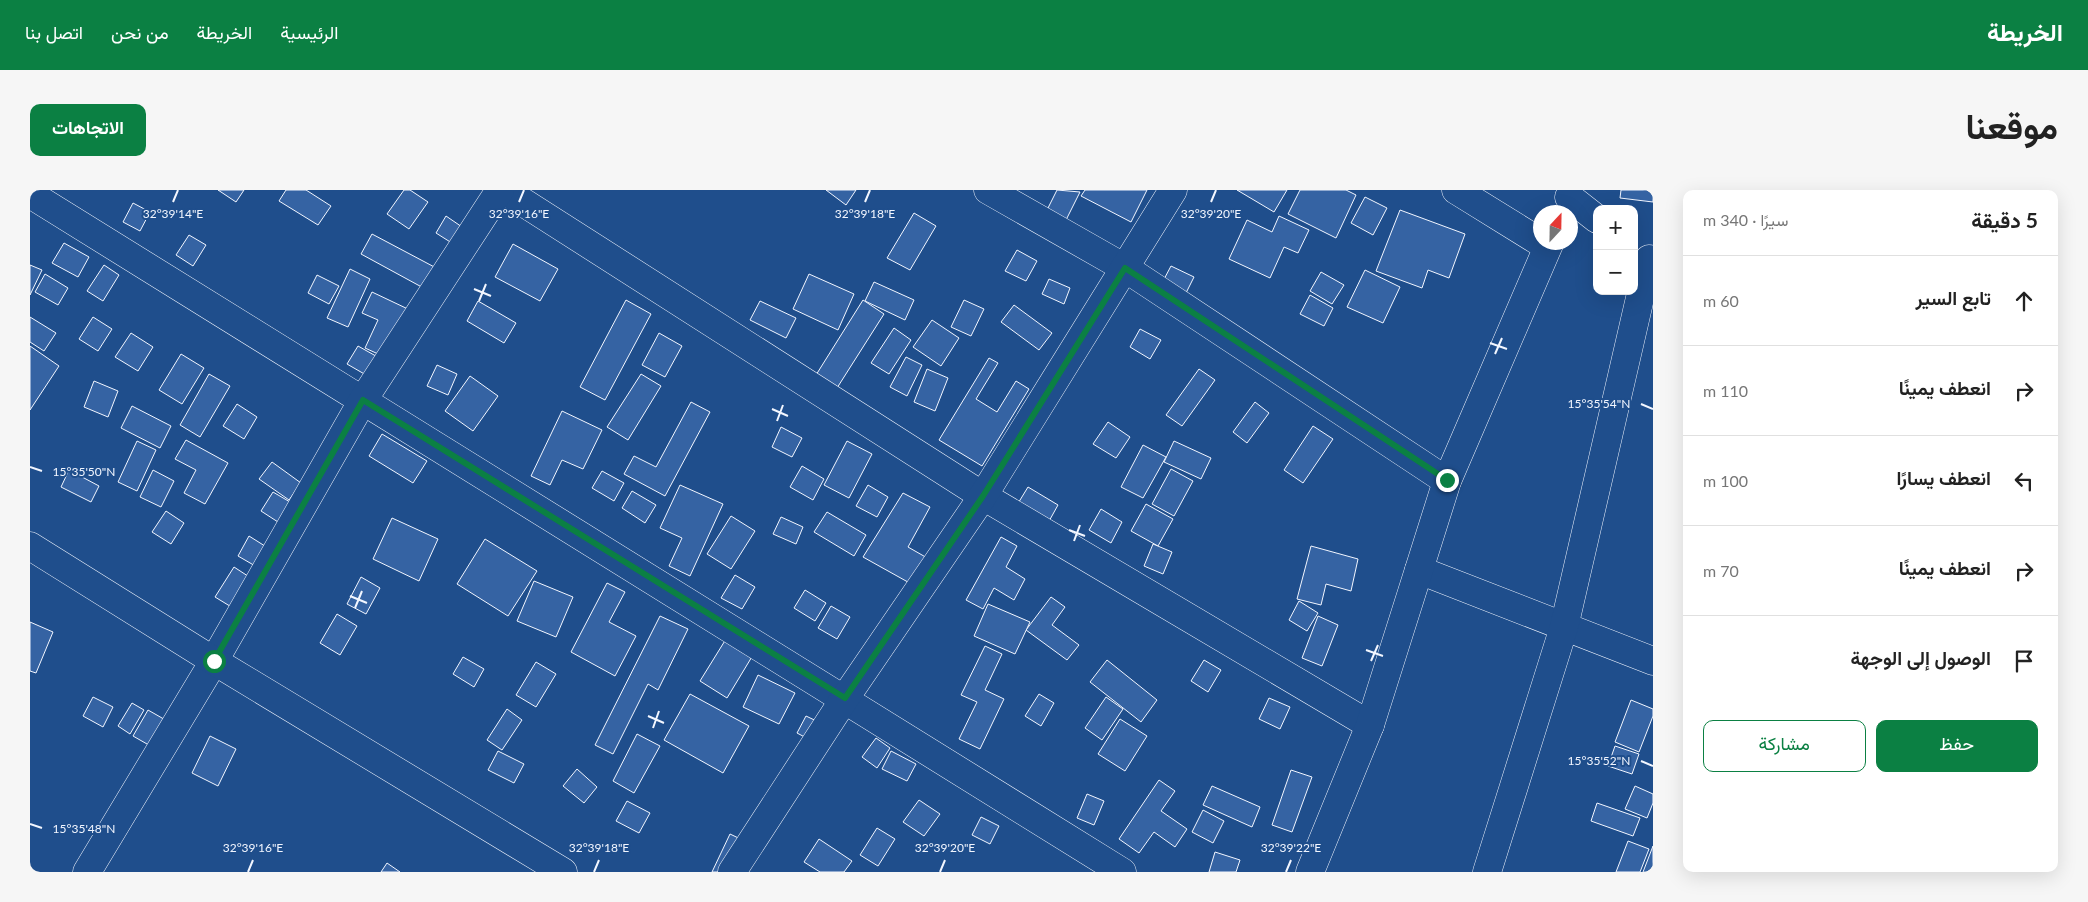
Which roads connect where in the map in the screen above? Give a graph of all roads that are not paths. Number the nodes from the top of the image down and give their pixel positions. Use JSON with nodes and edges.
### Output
{"nodes":[{"id":1,"x":500,"y":190,"type":"edge"},
{"id":2,"x":504,"y":190,"type":"edge"},
{"id":3,"x":988,"y":190,"type":"edge"},
{"id":4,"x":1173,"y":190,"type":"edge"},
{"id":5,"x":1456,"y":190,"type":"edge"},
{"id":6,"x":30,"y":194,"type":"edge"},
{"id":7,"x":1568,"y":200,"type":"edge"},
{"id":8,"x":1593,"y":216,"type":"edge"},
{"id":9,"x":1533,"y":236,"type":"edge"},
{"id":10,"x":1542,"y":250,"type":"edge"},
{"id":11,"x":1645,"y":257,"type":"edge"},
{"id":12,"x":1125,"y":268,"type":"junction"},
{"id":13,"x":363,"y":400,"type":"junction"},
{"id":14,"x":1447,"y":480,"type":"junction"},
{"id":15,"x":983,"y":496,"type":"junction"},
{"id":16,"x":30,"y":546,"type":"edge"},
{"id":17,"x":1419,"y":570,"type":"junction"},
{"id":18,"x":1564,"y":627,"type":"junction"},
{"id":19,"x":214,"y":661,"type":"junction"},
{"id":20,"x":1653,"y":661,"type":"edge"},
{"id":21,"x":845,"y":698,"type":"junction"},
{"id":22,"x":1370,"y":725,"type":"junction"},
{"id":23,"x":87,"y":872,"type":"edge"},
{"id":24,"x":563,"y":872,"type":"edge"},
{"id":25,"x":732,"y":872,"type":"edge"},
{"id":26,"x":1122,"y":872,"type":"edge"},
{"id":27,"x":1310,"y":872,"type":"edge"},
{"id":28,"x":1487,"y":872,"type":"edge"}],
"edges":[{"from":1,"to":13,"type":"street"},
{"from":2,"to":15,"type":"street"},
{"from":3,"to":12,"type":"street"},
{"from":4,"to":12,"type":"street"},
{"from":5,"to":9,"type":"street"},
{"from":6,"to":13,"type":"street"},
{"from":7,"to":8,"type":"street"},
{"from":10,"to":14,"type":"street"},
{"from":11,"to":18,"type":"street"},
{"from":12,"to":14,"type":"street"},
{"from":12,"to":15,"type":"street"},
{"from":13,"to":19,"type":"street"},
{"from":13,"to":21,"type":"street"},
{"from":14,"to":17,"type":"street"},
{"from":15,"to":21,"type":"street"},
{"from":15,"to":22,"type":"street"},
{"from":16,"to":19,"type":"street"},
{"from":17,"to":18,"type":"street"},
{"from":17,"to":22,"type":"street"},
{"from":18,"to":20,"type":"street"},
{"from":18,"to":28,"type":"street"},
{"from":19,"to":23,"type":"street"},
{"from":19,"to":24,"type":"street"},
{"from":21,"to":25,"type":"street"},
{"from":21,"to":26,"type":"street"},
{"from":22,"to":27,"type":"street"}]}
